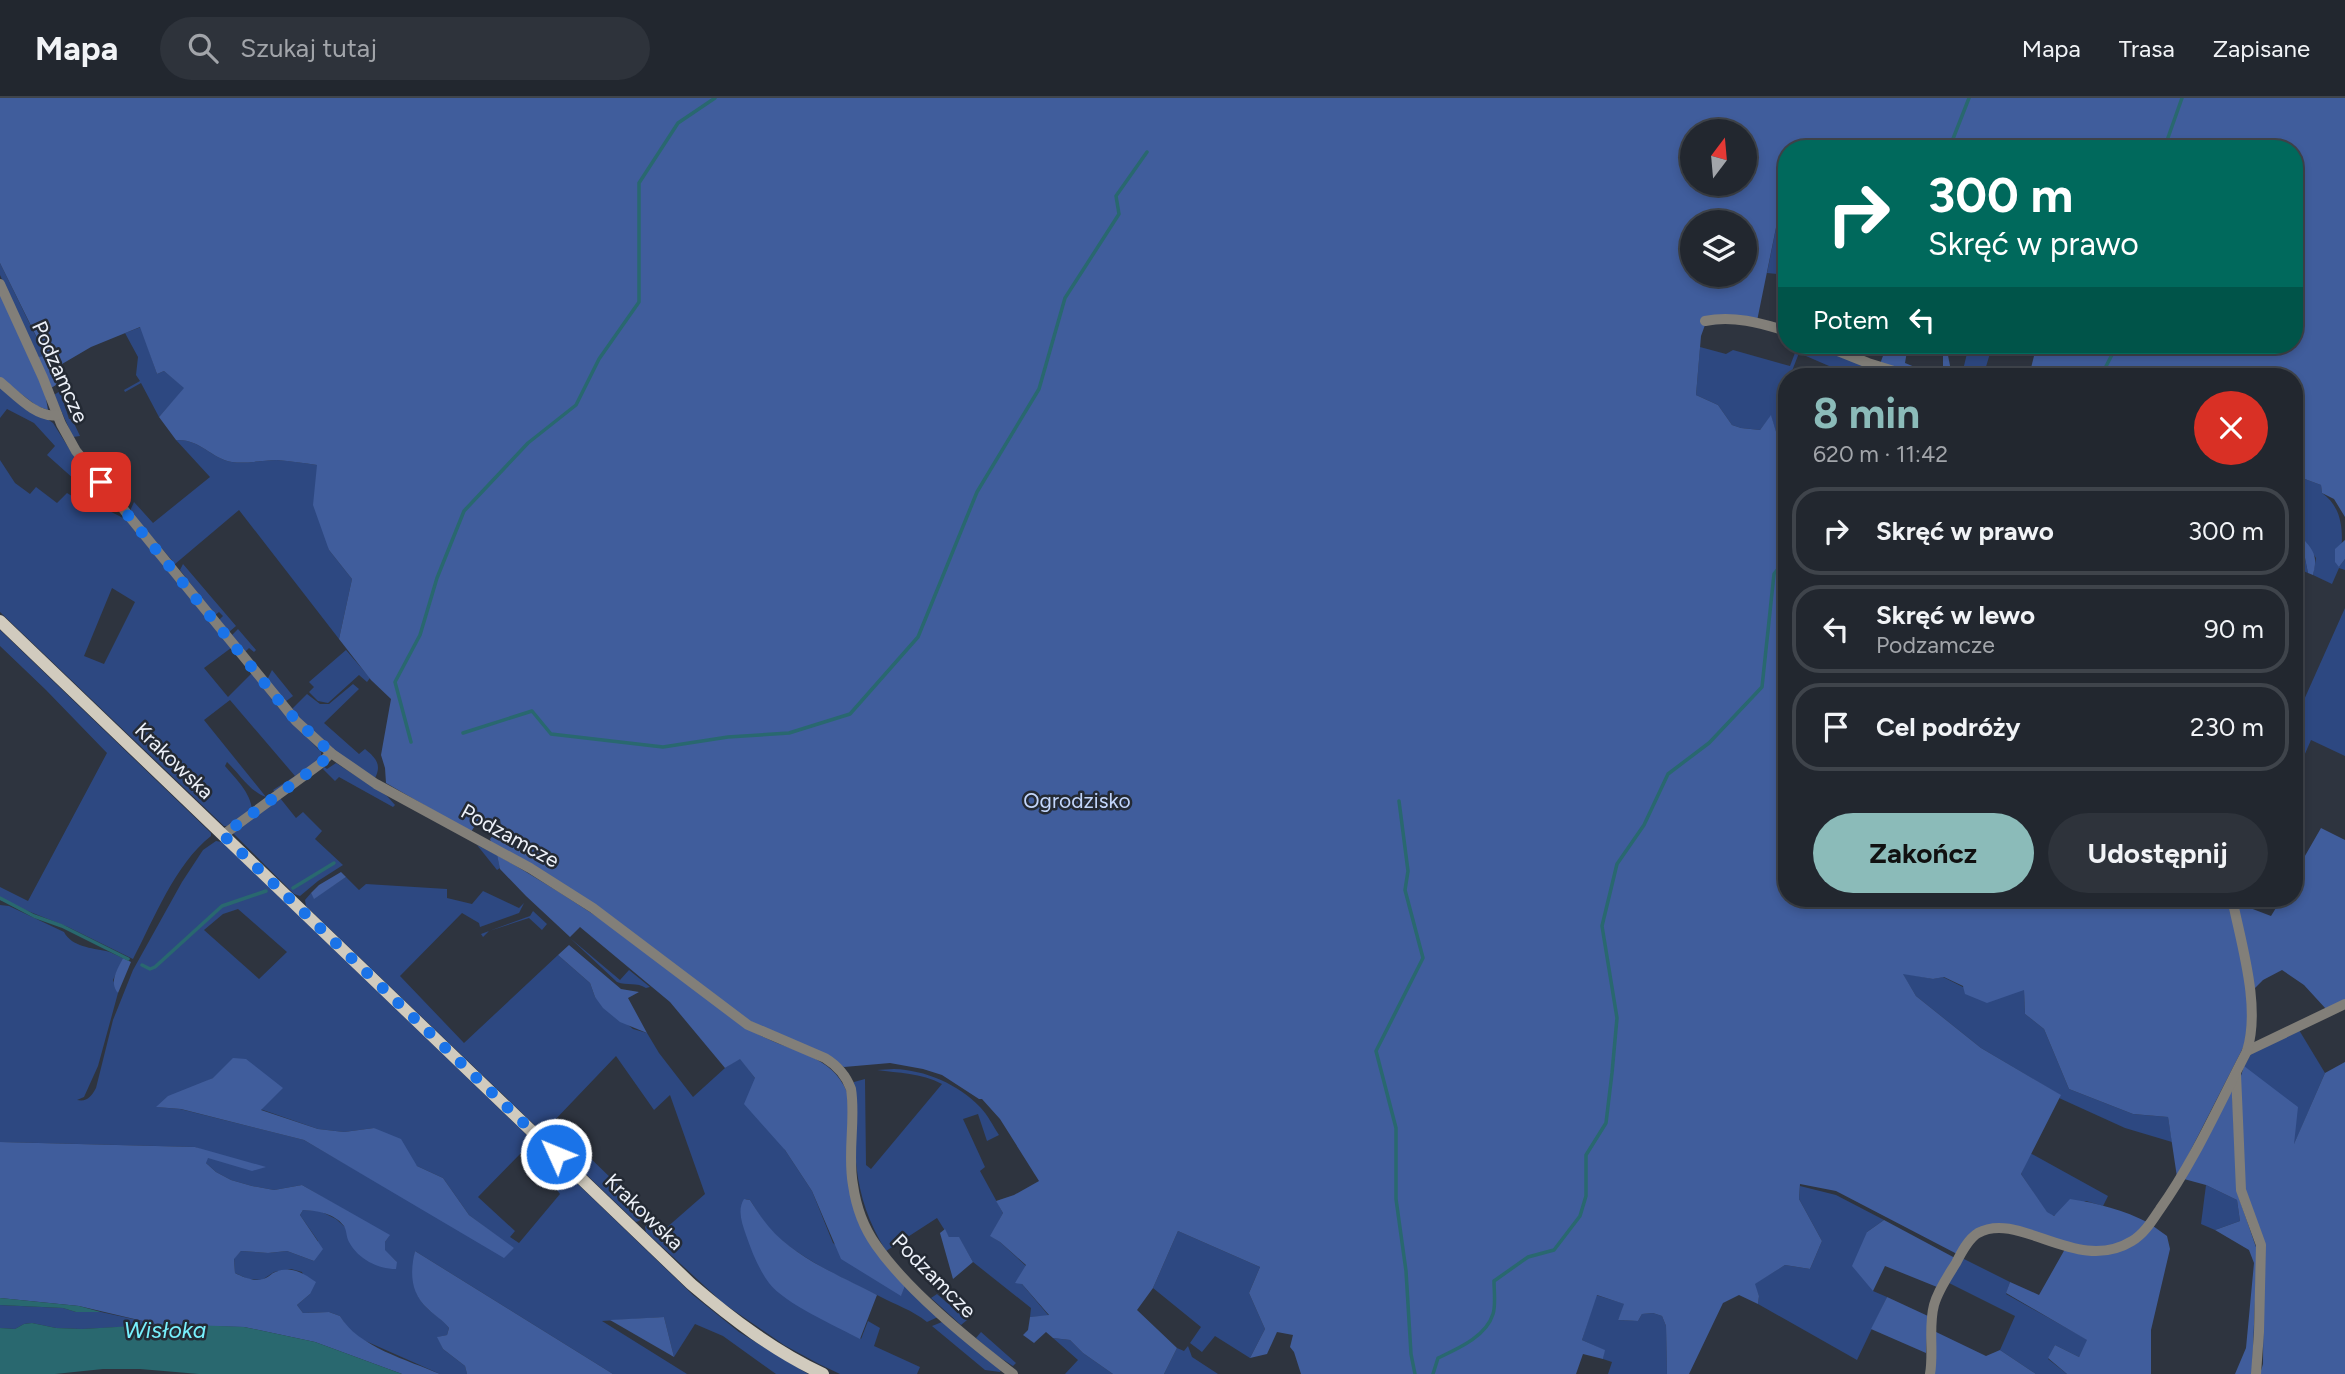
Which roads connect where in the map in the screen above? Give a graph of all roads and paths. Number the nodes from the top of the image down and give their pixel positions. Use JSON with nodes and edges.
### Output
{"nodes":[{"id":1,"x":0,"y":284,"type":"edge"},
{"id":2,"x":1705,"y":321,"type":"dead end"},
{"id":3,"x":1778,"y":329,"type":"edge"},
{"id":4,"x":1846,"y":354,"type":"edge"},
{"id":5,"x":1884,"y":368,"type":"edge"},
{"id":6,"x":0,"y":382,"type":"edge"},
{"id":7,"x":57,"y":415,"type":"junction"},
{"id":8,"x":0,"y":621,"type":"edge"},
{"id":9,"x":331,"y":753,"type":"junction"},
{"id":10,"x":223,"y":835,"type":"junction"},
{"id":11,"x":2234,"y":907,"type":"edge"},
{"id":12,"x":2345,"y":1004,"type":"edge"},
{"id":13,"x":2246,"y":1051,"type":"junction"},
{"id":14,"x":2236,"y":1072,"type":"junction"},
{"id":15,"x":822,"y":1374,"type":"edge"},
{"id":16,"x":1013,"y":1374,"type":"edge"},
{"id":17,"x":1930,"y":1374,"type":"edge"},
{"id":18,"x":2256,"y":1374,"type":"edge"}],
"edges":[{"from":1,"to":7,"type":"street","name":"Podzamcze"},
{"from":2,"to":3,"type":"street"},
{"from":4,"to":5,"type":"street"},
{"from":6,"to":7,"type":"street"},
{"from":7,"to":9,"type":"street","name":"Podzamcze"},
{"from":8,"to":10,"type":"main road","name":"Krakowska"},
{"from":9,"to":10,"type":"street"},
{"from":9,"to":16,"type":"street","name":"Podzamcze"},
{"from":10,"to":15,"type":"main road","name":"Krakowska"},
{"from":11,"to":13,"type":"street"},
{"from":12,"to":13,"type":"street"},
{"from":13,"to":14,"type":"street"},
{"from":14,"to":17,"type":"street"},
{"from":14,"to":18,"type":"street"}]}
